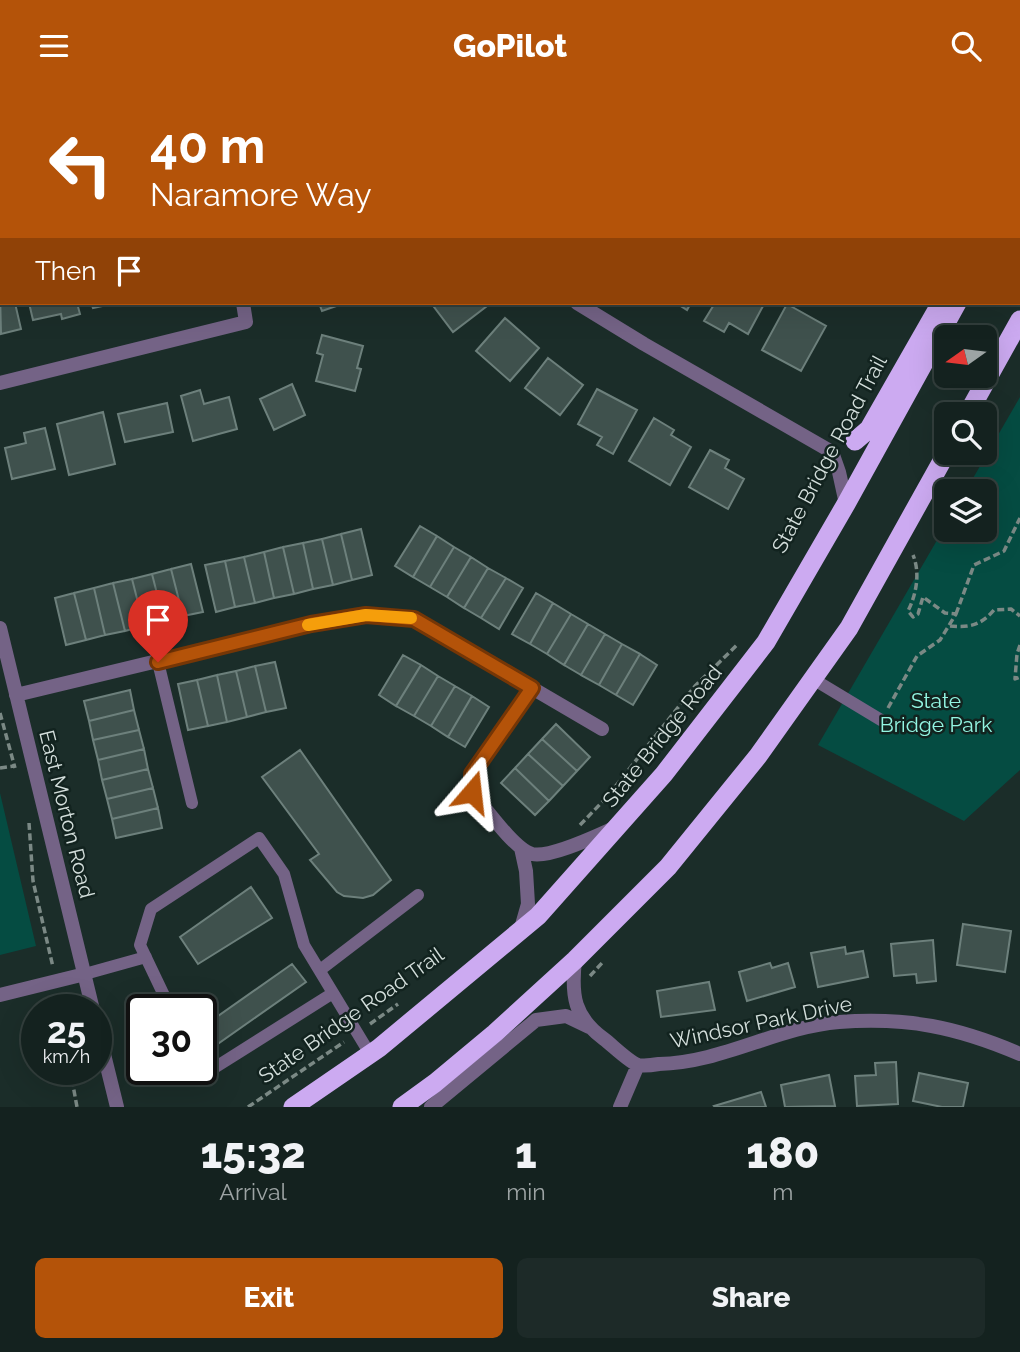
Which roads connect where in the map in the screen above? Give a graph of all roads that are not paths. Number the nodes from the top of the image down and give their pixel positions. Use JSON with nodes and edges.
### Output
{"nodes":[{"id":1,"x":243,"y":305,"type":"edge"},
{"id":2,"x":580,"y":305,"type":"edge"},
{"id":3,"x":940,"y":305,"type":"edge"},
{"id":4,"x":956,"y":305,"type":"edge"},
{"id":5,"x":1020,"y":320,"type":"edge"},
{"id":6,"x":0,"y":383,"type":"edge"},
{"id":7,"x":974,"y":402,"type":"edge"},
{"id":8,"x":855,"y":441,"type":"joint"},
{"id":9,"x":832,"y":452,"type":"junction"},
{"id":10,"x":940,"y":465,"type":"edge"},
{"id":11,"x":846,"y":504,"type":"junction"},
{"id":12,"x":0,"y":628,"type":"edge"},
{"id":13,"x":158,"y":662,"type":"junction"},
{"id":14,"x":813,"y":679,"type":"junction"},
{"id":15,"x":532,"y":688,"type":"junction"},
{"id":16,"x":16,"y":695,"type":"junction"},
{"id":17,"x":881,"y":720,"type":"road end"},
{"id":18,"x":602,"y":729,"type":"dead end"},
{"id":19,"x":192,"y":803,"type":"dead end"},
{"id":20,"x":618,"y":826,"type":"junction"},
{"id":21,"x":521,"y":848,"type":"junction"},
{"id":22,"x":418,"y":895,"type":"dead end"},
{"id":23,"x":520,"y":932,"type":"junction"},
{"id":24,"x":146,"y":957,"type":"junction"},
{"id":25,"x":575,"y":960,"type":"junction"},
{"id":26,"x":320,"y":970,"type":"junction"},
{"id":27,"x":85,"y":974,"type":"junction"},
{"id":28,"x":333,"y":993,"type":"junction"},
{"id":29,"x":89,"y":994,"type":"edge"},
{"id":30,"x":163,"y":994,"type":"edge"},
{"id":31,"x":0,"y":995,"type":"edge"},
{"id":32,"x":589,"y":1027,"type":"junction"},
{"id":33,"x":1020,"y":1054,"type":"edge"},
{"id":34,"x":370,"y":1055,"type":"junction"},
{"id":35,"x":638,"y":1065,"type":"junction"},
{"id":36,"x":217,"y":1066,"type":"edge"},
{"id":37,"x":112,"y":1085,"type":"edge"},
{"id":38,"x":117,"y":1107,"type":"edge"},
{"id":39,"x":293,"y":1107,"type":"edge"},
{"id":40,"x":402,"y":1107,"type":"edge"},
{"id":41,"x":432,"y":1107,"type":"edge"},
{"id":42,"x":620,"y":1107,"type":"edge"}],
"edges":[{"from":1,"to":6,"type":"street"},
{"from":2,"to":9,"type":"street"},
{"from":3,"to":8,"type":"highway"},
{"from":4,"to":11,"type":"highway","name":"State Bridge Road"},
{"from":5,"to":7,"type":"highway"},
{"from":8,"to":9,"type":"street"},
{"from":9,"to":11,"type":"street"},
{"from":10,"to":14,"type":"highway"},
{"from":11,"to":20,"type":"highway","name":"State Bridge Road"},
{"from":12,"to":16,"type":"street","name":"East Morton Road"},
{"from":13,"to":15,"type":"street"},
{"from":13,"to":16,"type":"street"},
{"from":13,"to":19,"type":"lane"},
{"from":14,"to":17,"type":"lane"},
{"from":14,"to":25,"type":"highway"},
{"from":15,"to":18,"type":"street"},
{"from":15,"to":21,"type":"street"},
{"from":16,"to":27,"type":"street","name":"East Morton Road"},
{"from":20,"to":21,"type":"street"},
{"from":20,"to":23,"type":"highway","name":"State Bridge Road"},
{"from":21,"to":23,"type":"street"},
{"from":22,"to":26,"type":"lane"},
{"from":23,"to":34,"type":"highway","name":"State Bridge Road"},
{"from":24,"to":26,"type":"lane"},
{"from":24,"to":27,"type":"lane"},
{"from":24,"to":30,"type":"lane"},
{"from":25,"to":32,"type":"street"},
{"from":25,"to":40,"type":"highway"},
{"from":26,"to":28,"type":"lane"},
{"from":27,"to":29,"type":"street","name":"East Morton Road"},
{"from":27,"to":31,"type":"street"},
{"from":28,"to":34,"type":"lane"},
{"from":28,"to":36,"type":"lane"},
{"from":32,"to":35,"type":"street"},
{"from":32,"to":41,"type":"street"},
{"from":33,"to":35,"type":"street","name":"Windsor Park Drive"},
{"from":34,"to":39,"type":"highway","name":"State Bridge Road"},
{"from":35,"to":42,"type":"street"},
{"from":37,"to":38,"type":"street"}]}
